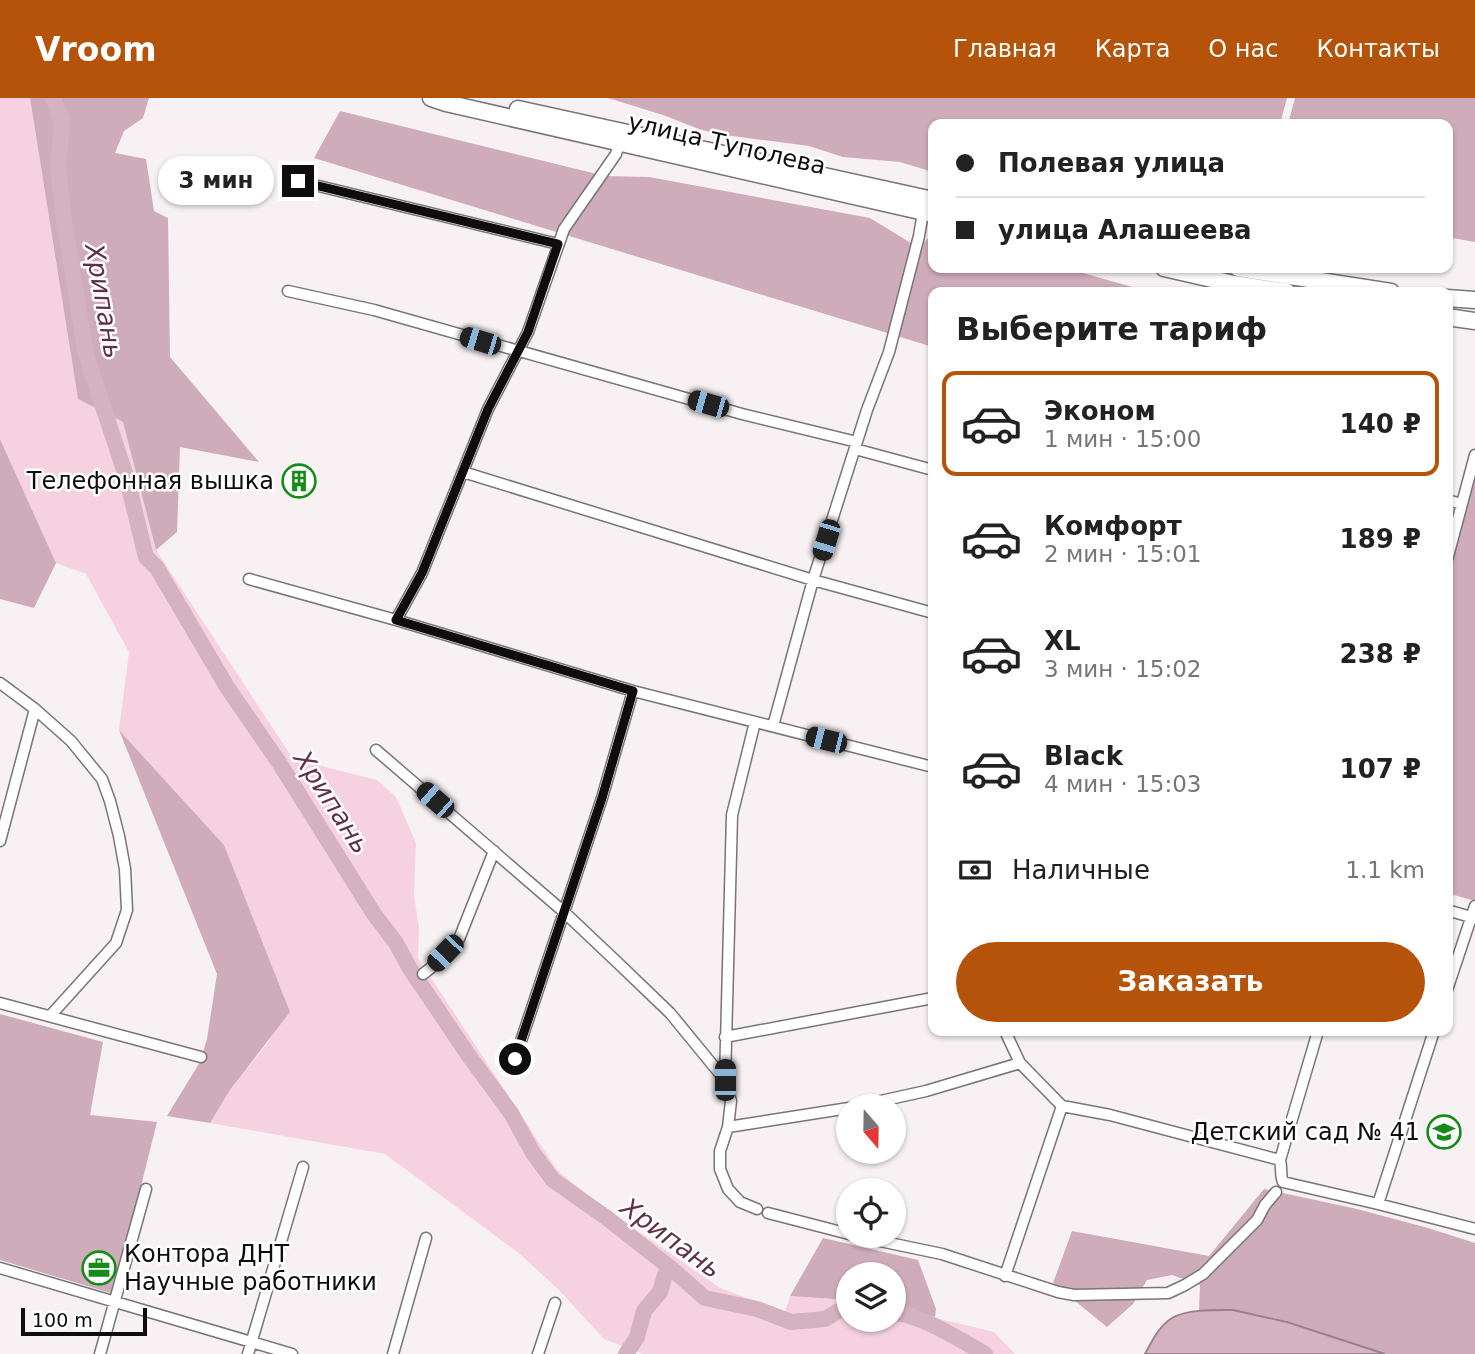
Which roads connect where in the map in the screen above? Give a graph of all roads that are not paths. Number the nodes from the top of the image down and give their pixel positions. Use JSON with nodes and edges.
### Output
{"nodes":[{"id":1,"x":431,"y":98,"type":"edge"},
{"id":2,"x":466,"y":98,"type":"edge"},
{"id":3,"x":619,"y":144,"type":"junction"},
{"id":4,"x":298,"y":181,"type":"dead end"},
{"id":5,"x":928,"y":209,"type":"edge"},
{"id":6,"x":928,"y":209,"type":"edge"},
{"id":7,"x":928,"y":214,"type":"edge"},
{"id":8,"x":558,"y":244,"type":"junction"},
{"id":9,"x":1186,"y":273,"type":"edge"},
{"id":10,"x":1270,"y":273,"type":"edge"},
{"id":11,"x":1254,"y":287,"type":"edge"},
{"id":12,"x":1359,"y":287,"type":"edge"},
{"id":13,"x":288,"y":291,"type":"dead end"},
{"id":14,"x":1453,"y":298,"type":"edge"},
{"id":15,"x":1475,"y":300,"type":"edge"},
{"id":16,"x":1453,"y":318,"type":"edge"},
{"id":17,"x":1475,"y":321,"type":"edge"},
{"id":18,"x":520,"y":351,"type":"junction"},
{"id":19,"x":856,"y":446,"type":"junction"},
{"id":20,"x":1475,"y":455,"type":"edge"},
{"id":21,"x":928,"y":468,"type":"edge"},
{"id":22,"x":463,"y":472,"type":"junction"},
{"id":23,"x":1453,"y":502,"type":"edge"},
{"id":24,"x":1461,"y":504,"type":"junction"},
{"id":25,"x":1453,"y":536,"type":"edge"},
{"id":26,"x":249,"y":579,"type":"dead end"},
{"id":27,"x":813,"y":580,"type":"junction"},
{"id":28,"x":928,"y":612,"type":"edge"},
{"id":29,"x":396,"y":620,"type":"junction"},
{"id":30,"x":0,"y":683,"type":"edge"},
{"id":31,"x":633,"y":691,"type":"junction"},
{"id":32,"x":35,"y":709,"type":"junction"},
{"id":33,"x":755,"y":722,"type":"junction"},
{"id":34,"x":773,"y":726,"type":"junction"},
{"id":35,"x":376,"y":750,"type":"dead end"},
{"id":36,"x":928,"y":766,"type":"edge"},
{"id":37,"x":0,"y":841,"type":"edge"},
{"id":38,"x":494,"y":851,"type":"junction"},
{"id":39,"x":1475,"y":906,"type":"edge"},
{"id":40,"x":564,"y":912,"type":"junction"},
{"id":41,"x":1453,"y":912,"type":"edge"},
{"id":42,"x":1473,"y":918,"type":"edge"},
{"id":43,"x":1453,"y":973,"type":"edge"},
{"id":44,"x":423,"y":974,"type":"dead end"},
{"id":45,"x":928,"y":999,"type":"edge"},
{"id":46,"x":0,"y":1003,"type":"edge"},
{"id":47,"x":50,"y":1016,"type":"junction"},
{"id":48,"x":1007,"y":1036,"type":"edge"},
{"id":49,"x":1317,"y":1036,"type":"edge"},
{"id":50,"x":1432,"y":1036,"type":"edge"},
{"id":51,"x":725,"y":1037,"type":"junction"},
{"id":52,"x":201,"y":1057,"type":"dead end"},
{"id":53,"x":515,"y":1059,"type":"dead end"},
{"id":54,"x":1020,"y":1063,"type":"junction"},
{"id":55,"x":725,"y":1080,"type":"junction"},
{"id":56,"x":906,"y":1095,"type":"edge"},
{"id":57,"x":1062,"y":1106,"type":"junction"},
{"id":58,"x":836,"y":1110,"type":"edge"},
{"id":59,"x":728,"y":1127,"type":"junction"},
{"id":60,"x":1280,"y":1160,"type":"junction"},
{"id":61,"x":303,"y":1167,"type":"dead end"},
{"id":62,"x":146,"y":1189,"type":"dead end"},
{"id":63,"x":1276,"y":1192,"type":"dead end"},
{"id":64,"x":1378,"y":1204,"type":"junction"},
{"id":65,"x":1475,"y":1229,"type":"edge"},
{"id":66,"x":836,"y":1231,"type":"edge"},
{"id":67,"x":426,"y":1238,"type":"dead end"},
{"id":68,"x":906,"y":1246,"type":"edge"},
{"id":69,"x":0,"y":1268,"type":"edge"},
{"id":70,"x":1005,"y":1276,"type":"junction"},
{"id":71,"x":115,"y":1301,"type":"junction"},
{"id":72,"x":555,"y":1303,"type":"dead end"},
{"id":73,"x":252,"y":1341,"type":"junction"},
{"id":74,"x":100,"y":1354,"type":"edge"},
{"id":75,"x":248,"y":1354,"type":"edge"},
{"id":76,"x":292,"y":1354,"type":"edge"},
{"id":77,"x":393,"y":1354,"type":"edge"},
{"id":78,"x":538,"y":1354,"type":"edge"}],
"edges":[{"from":1,"to":3,"type":"main road","name":"улица Туполева"},
{"from":2,"to":6,"type":"main road","name":"улица Туполева"},
{"from":3,"to":5,"type":"main road","name":"улица Туполева"},
{"from":3,"to":8,"type":"street"},
{"from":4,"to":8,"type":"street"},
{"from":7,"to":19,"type":"street"},
{"from":8,"to":18,"type":"street"},
{"from":9,"to":11,"type":"main road"},
{"from":10,"to":12,"type":"main road"},
{"from":13,"to":18,"type":"street"},
{"from":14,"to":15,"type":"main road"},
{"from":16,"to":17,"type":"main road"},
{"from":18,"to":19,"type":"street"},
{"from":18,"to":22,"type":"street"},
{"from":19,"to":21,"type":"street"},
{"from":19,"to":27,"type":"street"},
{"from":20,"to":24,"type":"street"},
{"from":22,"to":27,"type":"street"},
{"from":22,"to":29,"type":"street"},
{"from":23,"to":24,"type":"street"},
{"from":24,"to":25,"type":"street"},
{"from":26,"to":29,"type":"street"},
{"from":27,"to":28,"type":"street"},
{"from":27,"to":34,"type":"street"},
{"from":29,"to":31,"type":"street"},
{"from":30,"to":32,"type":"street"},
{"from":31,"to":33,"type":"street"},
{"from":31,"to":40,"type":"street"},
{"from":32,"to":37,"type":"street"},
{"from":32,"to":47,"type":"street"},
{"from":33,"to":34,"type":"street"},
{"from":33,"to":51,"type":"street"},
{"from":34,"to":36,"type":"street"},
{"from":35,"to":38,"type":"street"},
{"from":38,"to":40,"type":"street"},
{"from":38,"to":44,"type":"street"},
{"from":39,"to":42,"type":"street"},
{"from":40,"to":53,"type":"street"},
{"from":40,"to":55,"type":"street"},
{"from":41,"to":42,"type":"street"},
{"from":42,"to":43,"type":"street"},
{"from":45,"to":51,"type":"street"},
{"from":46,"to":47,"type":"street"},
{"from":47,"to":52,"type":"street"},
{"from":48,"to":54,"type":"street"},
{"from":49,"to":60,"type":"street"},
{"from":50,"to":64,"type":"street"},
{"from":51,"to":55,"type":"street"},
{"from":54,"to":56,"type":"street"},
{"from":54,"to":57,"type":"street"},
{"from":55,"to":59,"type":"street"},
{"from":57,"to":60,"type":"street"},
{"from":57,"to":70,"type":"street"},
{"from":58,"to":59,"type":"street"},
{"from":59,"to":66,"type":"street"},
{"from":60,"to":64,"type":"street"},
{"from":61,"to":73,"type":"street"},
{"from":62,"to":71,"type":"street"},
{"from":63,"to":70,"type":"street"},
{"from":64,"to":65,"type":"street"},
{"from":67,"to":77,"type":"street"},
{"from":68,"to":70,"type":"street"},
{"from":69,"to":71,"type":"street"},
{"from":71,"to":73,"type":"street"},
{"from":71,"to":74,"type":"street"},
{"from":72,"to":78,"type":"street"},
{"from":73,"to":75,"type":"street"},
{"from":73,"to":76,"type":"street"}]}
